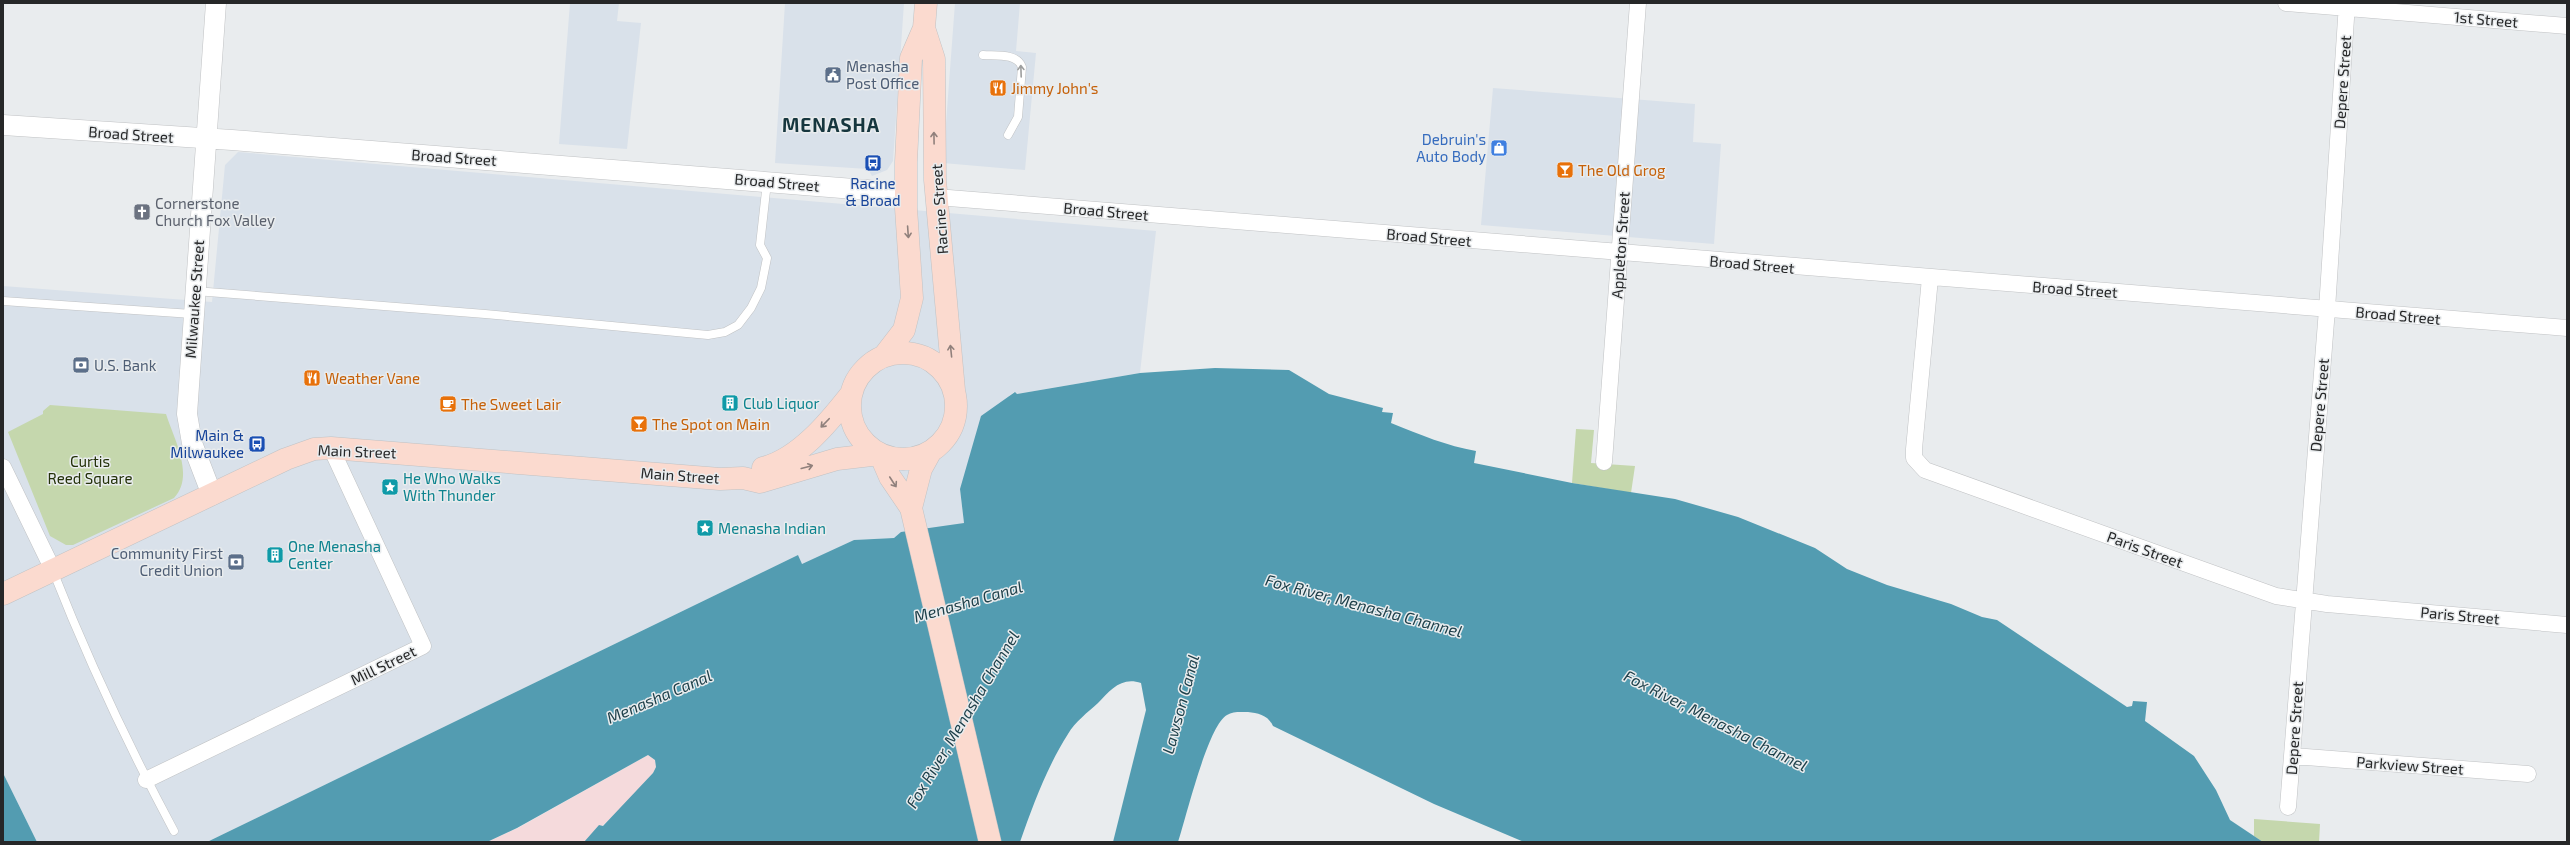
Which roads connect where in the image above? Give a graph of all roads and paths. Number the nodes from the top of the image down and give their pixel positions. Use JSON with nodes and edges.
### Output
{"nodes":[{"id":1,"x":216,"y":3,"type":"edge"},
{"id":2,"x":926,"y":3,"type":"edge"},
{"id":3,"x":1638,"y":3,"type":"edge"},
{"id":4,"x":2286,"y":3,"type":"edge"},
{"id":5,"x":2347,"y":5,"type":"edge"},
{"id":6,"x":2567,"y":26,"type":"edge"},
{"id":7,"x":924,"y":28,"type":"junction"},
{"id":8,"x":983,"y":55,"type":"dead end"},
{"id":9,"x":3,"y":125,"type":"edge"},
{"id":10,"x":1008,"y":135,"type":"dead end"},
{"id":11,"x":206,"y":138,"type":"junction"},
{"id":12,"x":767,"y":182,"type":"junction"},
{"id":13,"x":905,"y":193,"type":"junction"},
{"id":14,"x":936,"y":197,"type":"junction"},
{"id":15,"x":1620,"y":252,"type":"junction"},
{"id":16,"x":1930,"y":278,"type":"junction"},
{"id":17,"x":194,"y":291,"type":"junction"},
{"id":18,"x":3,"y":301,"type":"edge"},
{"id":19,"x":2327,"y":309,"type":"junction"},
{"id":20,"x":192,"y":314,"type":"junction"},
{"id":21,"x":2567,"y":328,"type":"edge"},
{"id":22,"x":884,"y":356,"type":"junction"},
{"id":23,"x":954,"y":390,"type":"junction"},
{"id":24,"x":851,"y":394,"type":"junction"},
{"id":25,"x":331,"y":448,"type":"junction"},
{"id":26,"x":931,"y":451,"type":"junction"},
{"id":27,"x":880,"y":454,"type":"junction"},
{"id":28,"x":1604,"y":462,"type":"dead end"},
{"id":29,"x":3,"y":467,"type":"edge"},
{"id":30,"x":743,"y":478,"type":"junction"},
{"id":31,"x":212,"y":495,"type":"junction"},
{"id":32,"x":911,"y":508,"type":"junction"},
{"id":33,"x":53,"y":570,"type":"junction"},
{"id":34,"x":3,"y":594,"type":"edge"},
{"id":35,"x":2303,"y":601,"type":"junction"},
{"id":36,"x":2567,"y":625,"type":"edge"},
{"id":37,"x":2293,"y":756,"type":"junction"},
{"id":38,"x":2528,"y":774,"type":"dead end"},
{"id":39,"x":146,"y":780,"type":"junction"},
{"id":40,"x":2288,"y":808,"type":"dead end"},
{"id":41,"x":174,"y":831,"type":"dead end"},
{"id":42,"x":990,"y":842,"type":"edge"}],
"edges":[{"from":1,"to":11,"type":"street","name":"Milwaukee Street"},
{"from":2,"to":7,"type":"main road","name":"Racine Street"},
{"from":3,"to":15,"type":"street","name":"Appleton Street"},
{"from":4,"to":5,"type":"street","name":"1st Street"},
{"from":5,"to":6,"type":"street","name":"1st Street"},
{"from":5,"to":19,"type":"street","name":"Depere Street"},
{"from":7,"to":13,"type":"main road","name":"Racine Street"},
{"from":14,"to":7,"type":"main road","name":"Racine Street","one_way":true},
{"from":10,"to":8,"type":"lane","one_way":true},
{"from":9,"to":11,"type":"street","name":"Broad Street"},
{"from":11,"to":12,"type":"street","name":"Broad Street"},
{"from":11,"to":17,"type":"street","name":"Milwaukee Street"},
{"from":12,"to":13,"type":"street","name":"Broad Street"},
{"from":12,"to":17,"type":"lane"},
{"from":13,"to":22,"type":"main road","name":"Racine Street","one_way":true},
{"from":14,"to":15,"type":"street","name":"Broad Street"},
{"from":23,"to":14,"type":"main road","name":"Racine Street","one_way":true},
{"from":15,"to":16,"type":"street","name":"Broad Street"},
{"from":15,"to":28,"type":"street","name":"Appleton Street"},
{"from":16,"to":19,"type":"street","name":"Broad Street"},
{"from":16,"to":35,"type":"street","name":"Paris Street"},
{"from":17,"to":20,"type":"street","name":"Milwaukee Street"},
{"from":18,"to":20,"type":"lane"},
{"from":19,"to":21,"type":"street","name":"Broad Street"},
{"from":19,"to":35,"type":"street","name":"Depere Street"},
{"from":20,"to":31,"type":"street","name":"Milwaukee Street"},
{"from":22,"to":23,"type":"main road"},
{"from":22,"to":24,"type":"main road"},
{"from":23,"to":26,"type":"main road"},
{"from":24,"to":27,"type":"main road"},
{"from":24,"to":30,"type":"main road","name":"Main Street","one_way":true},
{"from":25,"to":30,"type":"main road","name":"Main Street"},
{"from":25,"to":31,"type":"main road","name":"Main Street"},
{"from":25,"to":39,"type":"street","name":"Mill Street"},
{"from":26,"to":27,"type":"main road"},
{"from":26,"to":32,"type":"main road"},
{"from":30,"to":27,"type":"main road","name":"Main Street","one_way":true},
{"from":27,"to":32,"type":"main road","one_way":true},
{"from":29,"to":33,"type":"street"},
{"from":31,"to":33,"type":"main road","name":"Main Street"},
{"from":32,"to":42,"type":"main road"},
{"from":33,"to":34,"type":"main road","name":"Main Street"},
{"from":33,"to":39,"type":"lane"},
{"from":35,"to":36,"type":"street","name":"Paris Street"},
{"from":35,"to":37,"type":"street","name":"Depere Street"},
{"from":37,"to":38,"type":"street","name":"Parkview Street"},
{"from":37,"to":40,"type":"street","name":"Depere Street"},
{"from":39,"to":41,"type":"lane"}]}
